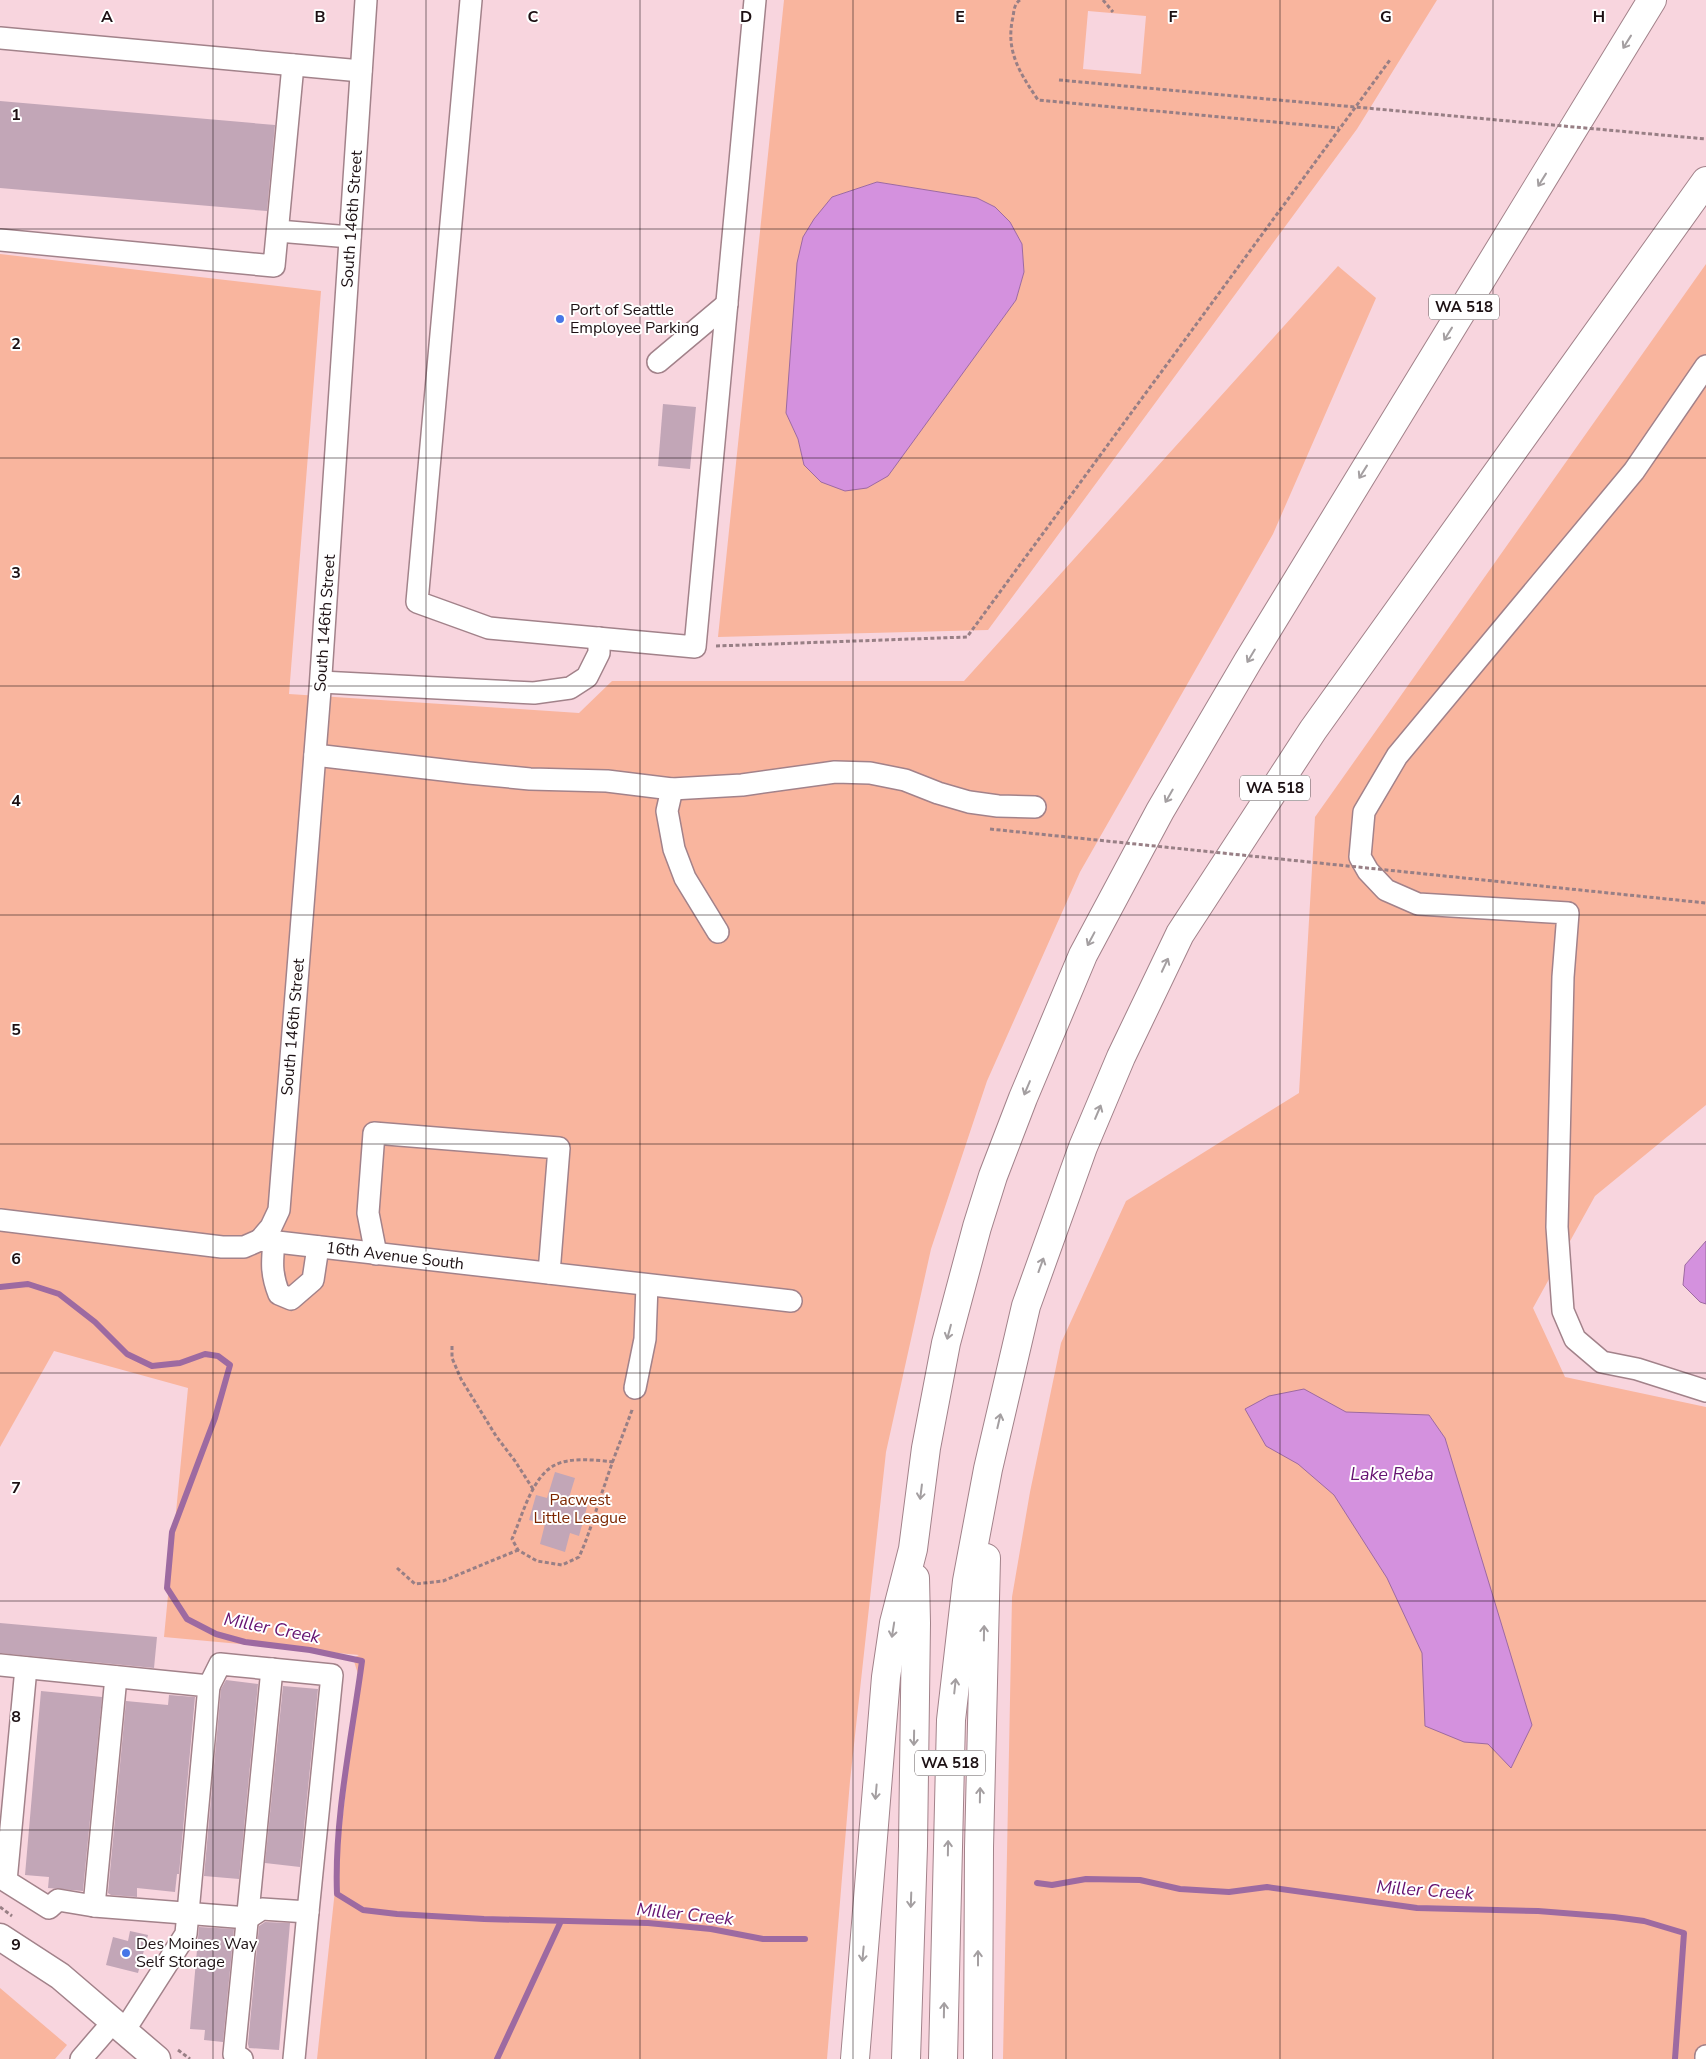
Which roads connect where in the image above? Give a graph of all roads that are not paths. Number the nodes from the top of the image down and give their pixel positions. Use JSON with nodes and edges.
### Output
{"nodes":[{"id":1,"x":366,"y":0,"type":"edge"},
{"id":2,"x":471,"y":0,"type":"edge"},
{"id":3,"x":755,"y":0,"type":"edge"},
{"id":4,"x":1652,"y":0,"type":"edge"},
{"id":5,"x":0,"y":38,"type":"edge"},
{"id":6,"x":293,"y":65,"type":"junction"},
{"id":7,"x":362,"y":71,"type":"junction"},
{"id":8,"x":1706,"y":181,"type":"edge"},
{"id":9,"x":278,"y":231,"type":"junction"},
{"id":10,"x":350,"y":237,"type":"junction"},
{"id":11,"x":0,"y":240,"type":"edge"},
{"id":12,"x":727,"y":304,"type":"junction"},
{"id":13,"x":658,"y":362,"type":"dead end"},
{"id":14,"x":1706,"y":366,"type":"edge"},
{"id":15,"x":599,"y":638,"type":"junction"},
{"id":16,"x":321,"y":682,"type":"junction"},
{"id":17,"x":315,"y":755,"type":"junction"},
{"id":18,"x":672,"y":789,"type":"junction"},
{"id":19,"x":1035,"y":807,"type":"dead end"},
{"id":20,"x":718,"y":932,"type":"dead end"},
{"id":21,"x":0,"y":1220,"type":"edge"},
{"id":22,"x":267,"y":1241,"type":"junction"},
{"id":23,"x":318,"y":1247,"type":"junction"},
{"id":24,"x":376,"y":1254,"type":"junction"},
{"id":25,"x":549,"y":1273,"type":"junction"},
{"id":26,"x":647,"y":1285,"type":"junction"},
{"id":27,"x":791,"y":1301,"type":"dead end"},
{"id":28,"x":634,"y":1388,"type":"road end"},
{"id":29,"x":1706,"y":1391,"type":"edge"},
{"id":30,"x":988,"y":1469,"type":"junction"},
{"id":31,"x":913,"y":1549,"type":"junction"},
{"id":32,"x":0,"y":1665,"type":"edge"},
{"id":33,"x":26,"y":1668,"type":"junction"},
{"id":34,"x":272,"y":1669,"type":"junction"},
{"id":35,"x":116,"y":1677,"type":"junction"},
{"id":36,"x":209,"y":1686,"type":"junction"},
{"id":37,"x":94,"y":1906,"type":"junction"},
{"id":38,"x":308,"y":1912,"type":"junction"},
{"id":39,"x":188,"y":1914,"type":"junction"},
{"id":40,"x":248,"y":1918,"type":"junction"},
{"id":41,"x":0,"y":1937,"type":"edge"},
{"id":42,"x":119,"y":2026,"type":"junction"},
{"id":43,"x":81,"y":2059,"type":"edge"},
{"id":44,"x":157,"y":2059,"type":"edge"},
{"id":45,"x":242,"y":2059,"type":"edge"},
{"id":46,"x":294,"y":2059,"type":"edge"},
{"id":47,"x":855,"y":2059,"type":"edge"},
{"id":48,"x":906,"y":2059,"type":"edge"},
{"id":49,"x":943,"y":2059,"type":"edge"},
{"id":50,"x":978,"y":2059,"type":"edge"}],
"edges":[{"from":1,"to":7,"type":"street","name":"South 146th Street"},
{"from":2,"to":15,"type":"street"},
{"from":3,"to":12,"type":"street"},
{"from":4,"to":31,"type":"highway","number":"WA 518","one_way":true},
{"from":5,"to":6,"type":"street"},
{"from":6,"to":7,"type":"street"},
{"from":6,"to":9,"type":"street"},
{"from":7,"to":10,"type":"street","name":"South 146th Street"},
{"from":30,"to":8,"type":"highway","number":"WA 518","one_way":true},
{"from":9,"to":10,"type":"street"},
{"from":9,"to":11,"type":"street"},
{"from":10,"to":16,"type":"street","name":"South 146th Street"},
{"from":12,"to":13,"type":"street"},
{"from":12,"to":15,"type":"street"},
{"from":14,"to":29,"type":"street"},
{"from":15,"to":16,"type":"street"},
{"from":16,"to":17,"type":"street","name":"South 146th Street"},
{"from":17,"to":18,"type":"street"},
{"from":17,"to":22,"type":"street","name":"South 146th Street"},
{"from":18,"to":19,"type":"street"},
{"from":18,"to":20,"type":"street"},
{"from":21,"to":22,"type":"street","name":"16th Avenue South"},
{"from":22,"to":23,"type":"street","name":"16th Avenue South"},
{"from":22,"to":23,"type":"street"},
{"from":23,"to":24,"type":"street","name":"16th Avenue South"},
{"from":24,"to":25,"type":"street","name":"16th Avenue South"},
{"from":24,"to":25,"type":"street"},
{"from":25,"to":26,"type":"street","name":"16th Avenue South"},
{"from":26,"to":27,"type":"street","name":"16th Avenue South"},
{"from":26,"to":28,"type":"street"},
{"from":49,"to":30,"type":"highway","number":"WA 518","one_way":true},
{"from":50,"to":30,"type":"highway","one_way":true},
{"from":31,"to":47,"type":"highway","one_way":true},
{"from":31,"to":48,"type":"highway","number":"WA 518","one_way":true},
{"from":32,"to":33,"type":"street"},
{"from":33,"to":35,"type":"street"},
{"from":33,"to":37,"type":"street"},
{"from":34,"to":36,"type":"street"},
{"from":34,"to":38,"type":"street"},
{"from":34,"to":40,"type":"street"},
{"from":35,"to":36,"type":"street"},
{"from":35,"to":37,"type":"street"},
{"from":36,"to":39,"type":"street"},
{"from":37,"to":39,"type":"street"},
{"from":38,"to":40,"type":"street"},
{"from":38,"to":46,"type":"street"},
{"from":39,"to":40,"type":"street"},
{"from":39,"to":42,"type":"street"},
{"from":40,"to":45,"type":"street"},
{"from":41,"to":42,"type":"main road"},
{"from":42,"to":43,"type":"street"},
{"from":42,"to":44,"type":"main road"}]}
